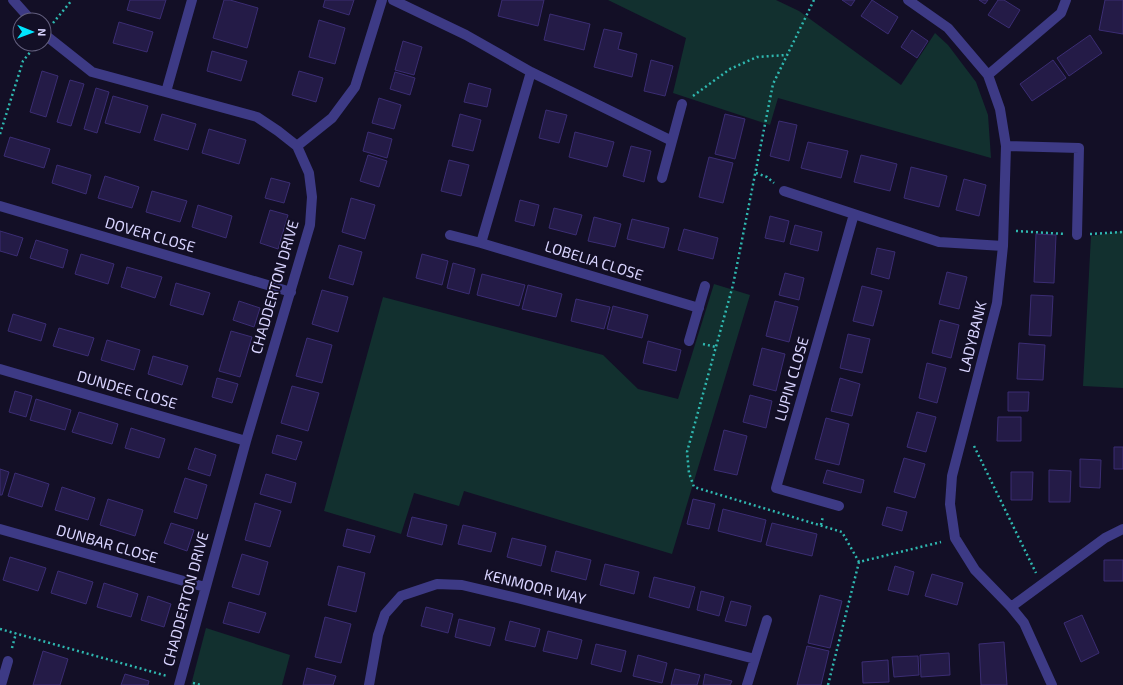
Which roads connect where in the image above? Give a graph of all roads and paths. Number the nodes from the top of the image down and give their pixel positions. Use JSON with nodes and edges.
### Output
{"nodes":[{"id":1,"x":13,"y":0,"type":"edge"},
{"id":2,"x":72,"y":0,"type":"edge"},
{"id":3,"x":192,"y":0,"type":"edge"},
{"id":4,"x":382,"y":0,"type":"edge"},
{"id":5,"x":394,"y":0,"type":"edge"},
{"id":6,"x":814,"y":0,"type":"edge"},
{"id":7,"x":908,"y":0,"type":"edge"},
{"id":8,"x":1066,"y":0,"type":"edge"},
{"id":9,"x":24,"y":12,"type":"edge"},
{"id":10,"x":52,"y":24,"type":"edge"},
{"id":11,"x":52,"y":40,"type":"edge"},
{"id":12,"x":31,"y":52,"type":"edge"},
{"id":13,"x":787,"y":55,"type":"junction"},
{"id":14,"x":531,"y":72,"type":"junction"},
{"id":15,"x":988,"y":75,"type":"junction"},
{"id":16,"x":166,"y":92,"type":"junction"},
{"id":17,"x":682,"y":104,"type":"joint"},
{"id":18,"x":0,"y":134,"type":"edge"},
{"id":19,"x":672,"y":141,"type":"junction"},
{"id":20,"x":297,"y":146,"type":"junction"},
{"id":21,"x":1006,"y":146,"type":"junction"},
{"id":22,"x":756,"y":173,"type":"junction"},
{"id":23,"x":662,"y":178,"type":"dead end"},
{"id":24,"x":784,"y":191,"type":"joint"},
{"id":25,"x":0,"y":206,"type":"edge"},
{"id":26,"x":854,"y":214,"type":"junction"},
{"id":27,"x":450,"y":235,"type":"dead end"},
{"id":28,"x":1077,"y":235,"type":"dead end"},
{"id":29,"x":481,"y":243,"type":"junction"},
{"id":30,"x":1003,"y":246,"type":"junction"},
{"id":31,"x":705,"y":286,"type":"dead end"},
{"id":32,"x":290,"y":292,"type":"junction"},
{"id":33,"x":699,"y":308,"type":"junction"},
{"id":34,"x":689,"y":341,"type":"dead end"},
{"id":35,"x":0,"y":369,"type":"edge"},
{"id":36,"x":965,"y":428,"type":"junction"},
{"id":37,"x":246,"y":441,"type":"junction"},
{"id":38,"x":839,"y":506,"type":"dead end"},
{"id":39,"x":0,"y":529,"type":"edge"},
{"id":40,"x":1123,"y":529,"type":"edge"},
{"id":41,"x":956,"y":538,"type":"junction"},
{"id":42,"x":859,"y":562,"type":"junction"},
{"id":43,"x":1041,"y":585,"type":"junction"},
{"id":44,"x":205,"y":587,"type":"junction"},
{"id":45,"x":1011,"y":607,"type":"junction"},
{"id":46,"x":767,"y":620,"type":"dead end"},
{"id":47,"x":0,"y":629,"type":"edge"},
{"id":48,"x":755,"y":659,"type":"junction"},
{"id":49,"x":8,"y":660,"type":"dead end"},
{"id":50,"x":179,"y":682,"type":"edge"},
{"id":51,"x":1,"y":685,"type":"edge"},
{"id":52,"x":201,"y":685,"type":"edge"},
{"id":53,"x":369,"y":685,"type":"edge"},
{"id":54,"x":747,"y":685,"type":"edge"},
{"id":55,"x":828,"y":685,"type":"edge"},
{"id":56,"x":1052,"y":685,"type":"edge"}],
"edges":[{"from":1,"to":9,"type":"street"},
{"from":2,"to":10,"type":"path"},
{"from":3,"to":16,"type":"street"},
{"from":4,"to":20,"type":"street"},
{"from":5,"to":14,"type":"street"},
{"from":6,"to":13,"type":"path"},
{"from":7,"to":15,"type":"street","name":"LADYBANK"},
{"from":8,"to":15,"type":"street"},
{"from":11,"to":16,"type":"street","name":"CHADDERTON DRIVE"},
{"from":12,"to":18,"type":"path"},
{"from":13,"to":17,"type":"path"},
{"from":13,"to":22,"type":"path"},
{"from":14,"to":19,"type":"street"},
{"from":14,"to":29,"type":"street"},
{"from":15,"to":21,"type":"street","name":"LADYBANK"},
{"from":16,"to":20,"type":"street","name":"CHADDERTON DRIVE"},
{"from":17,"to":19,"type":"street"},
{"from":19,"to":23,"type":"street"},
{"from":20,"to":32,"type":"street","name":"CHADDERTON DRIVE"},
{"from":21,"to":28,"type":"street"},
{"from":21,"to":30,"type":"street","name":"LADYBANK"},
{"from":22,"to":24,"type":"path"},
{"from":22,"to":42,"type":"path"},
{"from":24,"to":26,"type":"street"},
{"from":25,"to":32,"type":"street","name":"DOVER CLOSE"},
{"from":26,"to":30,"type":"street"},
{"from":26,"to":38,"type":"street","name":"LUPIN CLOSE"},
{"from":27,"to":29,"type":"street","name":"LOBELIA CLOSE"},
{"from":29,"to":33,"type":"street","name":"LOBELIA CLOSE"},
{"from":30,"to":36,"type":"street","name":"LADYBANK"},
{"from":31,"to":33,"type":"street"},
{"from":32,"to":37,"type":"street","name":"CHADDERTON DRIVE"},
{"from":33,"to":34,"type":"street"},
{"from":35,"to":37,"type":"street","name":"DUNDEE CLOSE"},
{"from":36,"to":41,"type":"street","name":"LADYBANK"},
{"from":36,"to":43,"type":"path"},
{"from":37,"to":44,"type":"street","name":"CHADDERTON DRIVE"},
{"from":39,"to":44,"type":"street","name":"DUNBAR CLOSE"},
{"from":40,"to":43,"type":"street"},
{"from":41,"to":42,"type":"path"},
{"from":41,"to":45,"type":"street","name":"LADYBANK"},
{"from":42,"to":55,"type":"path"},
{"from":43,"to":45,"type":"street"},
{"from":44,"to":50,"type":"street","name":"CHADDERTON DRIVE"},
{"from":45,"to":56,"type":"street","name":"LADYBANK"},
{"from":46,"to":48,"type":"street"},
{"from":47,"to":50,"type":"path"},
{"from":48,"to":53,"type":"street","name":"KENMOOR WAY"},
{"from":48,"to":54,"type":"street"},
{"from":49,"to":51,"type":"street"},
{"from":50,"to":52,"type":"path"}]}
